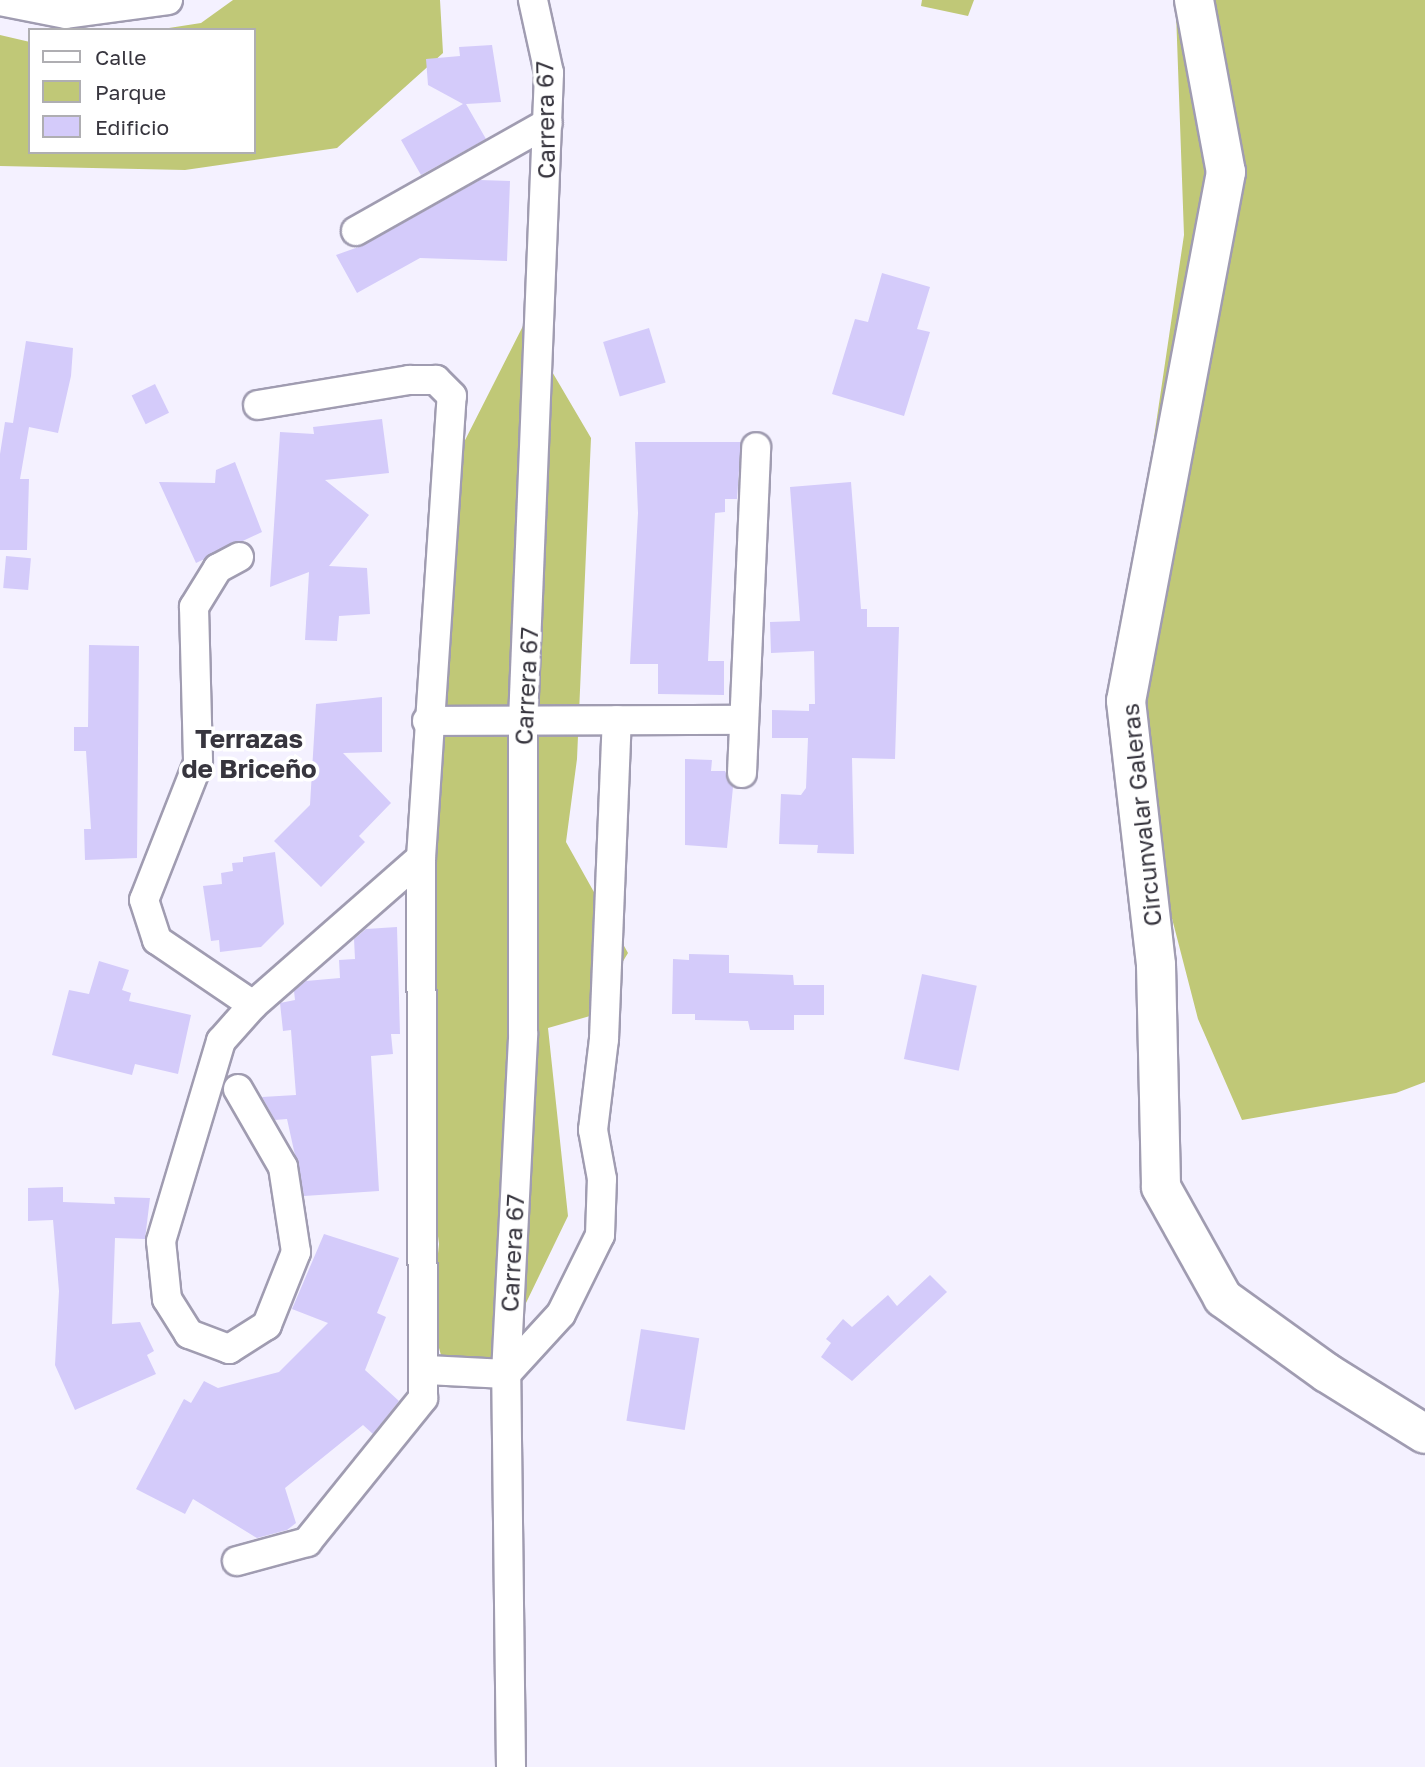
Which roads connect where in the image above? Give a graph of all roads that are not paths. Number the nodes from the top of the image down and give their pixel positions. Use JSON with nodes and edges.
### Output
{"nodes":[{"id":1,"x":168,"y":0,"type":"edge"},
{"id":2,"x":533,"y":0,"type":"edge"},
{"id":3,"x":1194,"y":0,"type":"edge"},
{"id":4,"x":0,"y":1,"type":"edge"},
{"id":5,"x":548,"y":123,"type":"junction"},
{"id":6,"x":356,"y":231,"type":"dead end"},
{"id":7,"x":258,"y":405,"type":"dead end"},
{"id":8,"x":756,"y":447,"type":"dead end"},
{"id":9,"x":239,"y":557,"type":"dead end"},
{"id":10,"x":617,"y":720,"type":"junction"},
{"id":11,"x":744,"y":720,"type":"junction"},
{"id":12,"x":427,"y":721,"type":"junction"},
{"id":13,"x":523,"y":721,"type":"junction"},
{"id":14,"x":742,"y":773,"type":"dead end"},
{"id":15,"x":421,"y":858,"type":"junction"},
{"id":16,"x":253,"y":1005,"type":"junction"},
{"id":17,"x":238,"y":1089,"type":"dead end"},
{"id":18,"x":427,"y":1370,"type":"junction"},
{"id":19,"x":506,"y":1374,"type":"junction"},
{"id":20,"x":1425,"y":1434,"type":"edge"},
{"id":21,"x":237,"y":1561,"type":"dead end"},
{"id":22,"x":511,"y":1767,"type":"edge"}],
"edges":[{"from":1,"to":4,"type":"street"},
{"from":2,"to":5,"type":"street","name":"Carrera 67"},
{"from":3,"to":20,"type":"main road","name":"Circunvalar Galeras"},
{"from":5,"to":6,"type":"street"},
{"from":5,"to":13,"type":"street","name":"Carrera 67"},
{"from":7,"to":12,"type":"street"},
{"from":8,"to":11,"type":"street"},
{"from":9,"to":16,"type":"street"},
{"from":10,"to":11,"type":"street"},
{"from":10,"to":13,"type":"street"},
{"from":10,"to":19,"type":"street"},
{"from":11,"to":14,"type":"street"},
{"from":12,"to":13,"type":"street"},
{"from":12,"to":15,"type":"street"},
{"from":13,"to":19,"type":"street","name":"Carrera 67"},
{"from":15,"to":16,"type":"street"},
{"from":15,"to":18,"type":"street"},
{"from":16,"to":17,"type":"street"},
{"from":18,"to":19,"type":"street"},
{"from":18,"to":21,"type":"street"},
{"from":19,"to":22,"type":"street","name":"Carrera 67"}]}
